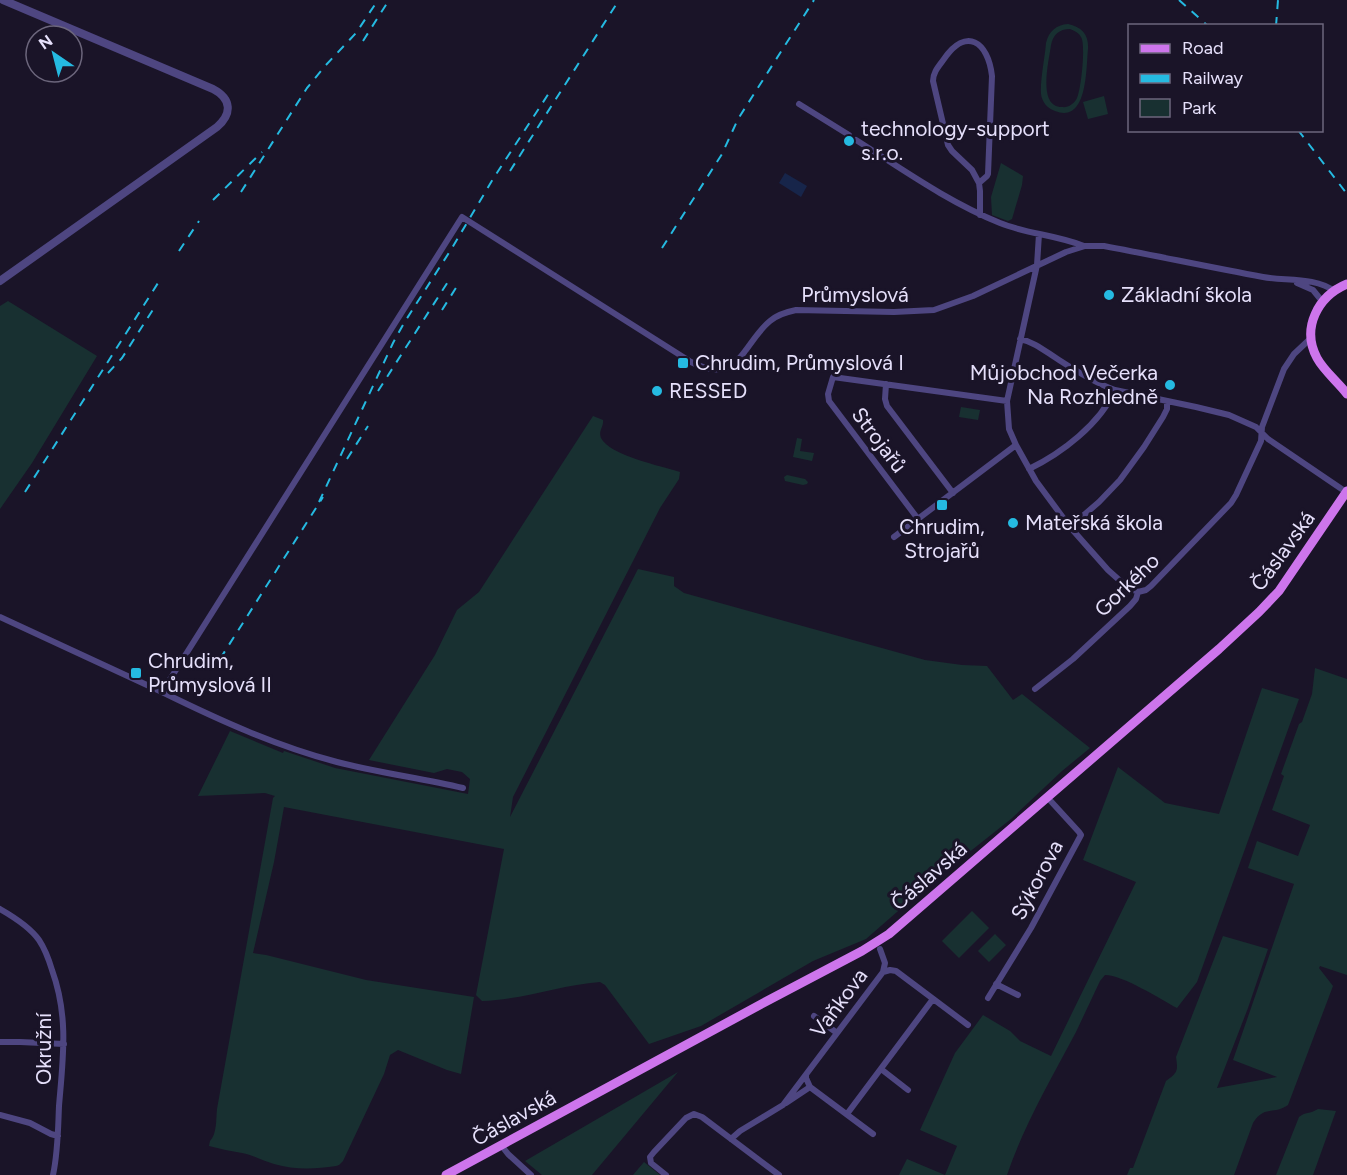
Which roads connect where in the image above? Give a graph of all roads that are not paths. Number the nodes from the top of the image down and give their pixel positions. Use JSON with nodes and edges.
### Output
{"nodes":[{"id":1,"x":3,"y":0,"type":"edge"},
{"id":2,"x":798,"y":104,"type":"dead end"},
{"id":3,"x":849,"y":135,"type":"dead end"},
{"id":4,"x":856,"y":140,"type":"dead end"},
{"id":5,"x":979,"y":183,"type":"junction"},
{"id":6,"x":980,"y":214,"type":"junction"},
{"id":7,"x":1039,"y":234,"type":"junction"},
{"id":8,"x":1085,"y":246,"type":"junction"},
{"id":9,"x":1036,"y":265,"type":"junction"},
{"id":10,"x":0,"y":280,"type":"edge"},
{"id":11,"x":1288,"y":280,"type":"junction"},
{"id":12,"x":1347,"y":284,"type":"edge"},
{"id":13,"x":1334,"y":291,"type":"junction"},
{"id":14,"x":1322,"y":301,"type":"junction"},
{"id":15,"x":1311,"y":338,"type":"junction"},
{"id":16,"x":1020,"y":339,"type":"junction"},
{"id":17,"x":886,"y":384,"type":"junction"},
{"id":18,"x":1115,"y":390,"type":"junction"},
{"id":19,"x":1347,"y":394,"type":"edge"},
{"id":20,"x":1007,"y":401,"type":"junction"},
{"id":21,"x":1167,"y":401,"type":"junction"},
{"id":22,"x":1261,"y":432,"type":"junction"},
{"id":23,"x":1016,"y":446,"type":"junction"},
{"id":24,"x":1029,"y":469,"type":"junction"},
{"id":25,"x":1347,"y":492,"type":"edge"},
{"id":26,"x":953,"y":493,"type":"junction"},
{"id":27,"x":918,"y":519,"type":"junction"},
{"id":28,"x":1070,"y":528,"type":"junction"},
{"id":29,"x":894,"y":537,"type":"dead end"},
{"id":30,"x":1138,"y":592,"type":"junction"},
{"id":31,"x":0,"y":617,"type":"edge"},
{"id":32,"x":1035,"y":688,"type":"dead end"},
{"id":33,"x":162,"y":692,"type":"junction"},
{"id":34,"x":463,"y":788,"type":"dead end"},
{"id":35,"x":1047,"y":797,"type":"junction"},
{"id":36,"x":0,"y":909,"type":"edge"},
{"id":37,"x":878,"y":946,"type":"junction"},
{"id":38,"x":896,"y":971,"type":"junction"},
{"id":39,"x":883,"y":972,"type":"junction"},
{"id":40,"x":996,"y":984,"type":"junction"},
{"id":41,"x":1018,"y":995,"type":"dead end"},
{"id":42,"x":988,"y":998,"type":"dead end"},
{"id":43,"x":933,"y":999,"type":"junction"},
{"id":44,"x":814,"y":1016,"type":"dead end"},
{"id":45,"x":968,"y":1025,"type":"dead end"},
{"id":46,"x":837,"y":1033,"type":"junction"},
{"id":47,"x":0,"y":1042,"type":"edge"},
{"id":48,"x":64,"y":1044,"type":"junction"},
{"id":49,"x":880,"y":1069,"type":"junction"},
{"id":50,"x":807,"y":1073,"type":"junction"},
{"id":51,"x":810,"y":1087,"type":"junction"},
{"id":52,"x":908,"y":1090,"type":"dead end"},
{"id":53,"x":783,"y":1105,"type":"junction"},
{"id":54,"x":0,"y":1114,"type":"edge"},
{"id":55,"x":847,"y":1114,"type":"junction"},
{"id":56,"x":873,"y":1134,"type":"dead end"},
{"id":57,"x":58,"y":1136,"type":"junction"},
{"id":58,"x":731,"y":1138,"type":"junction"},
{"id":59,"x":501,"y":1145,"type":"junction"},
{"id":60,"x":53,"y":1175,"type":"edge"},
{"id":61,"x":446,"y":1175,"type":"edge"},
{"id":62,"x":531,"y":1175,"type":"edge"},
{"id":63,"x":666,"y":1175,"type":"edge"},
{"id":64,"x":779,"y":1175,"type":"edge"}],
"edges":[{"from":1,"to":10,"type":"street"},
{"from":2,"to":3,"type":"street"},
{"from":4,"to":6,"type":"street","name":"Průmyslová"},
{"from":5,"to":5,"type":"street"},
{"from":5,"to":6,"type":"street"},
{"from":6,"to":7,"type":"street","name":"Průmyslová"},
{"from":7,"to":8,"type":"street","name":"Průmyslová"},
{"from":7,"to":9,"type":"street"},
{"from":8,"to":9,"type":"street","name":"Průmyslová"},
{"from":8,"to":11,"type":"street","name":"Průmyslová"},
{"from":9,"to":16,"type":"street"},
{"from":9,"to":33,"type":"street","name":"Průmyslová"},
{"from":11,"to":13,"type":"street","name":"Průmyslová"},
{"from":11,"to":14,"type":"street","name":"Průmyslová"},
{"from":12,"to":13,"type":"main road"},
{"from":13,"to":14,"type":"main road"},
{"from":14,"to":15,"type":"main road"},
{"from":15,"to":19,"type":"main road"},
{"from":15,"to":22,"type":"street","name":"Gorkého"},
{"from":16,"to":18,"type":"street"},
{"from":16,"to":20,"type":"street"},
{"from":17,"to":20,"type":"street"},
{"from":17,"to":26,"type":"street","name":"Strojařů"},
{"from":17,"to":27,"type":"street","name":"Strojařů"},
{"from":18,"to":21,"type":"street"},
{"from":18,"to":24,"type":"street"},
{"from":20,"to":23,"type":"street"},
{"from":21,"to":22,"type":"street"},
{"from":21,"to":28,"type":"street"},
{"from":22,"to":25,"type":"street"},
{"from":22,"to":30,"type":"street","name":"Gorkého"},
{"from":23,"to":24,"type":"street"},
{"from":23,"to":26,"type":"street"},
{"from":24,"to":28,"type":"street"},
{"from":25,"to":35,"type":"main road","name":"Čáslavská"},
{"from":26,"to":27,"type":"street"},
{"from":27,"to":29,"type":"street"},
{"from":28,"to":30,"type":"street"},
{"from":30,"to":32,"type":"street","name":"Gorkého"},
{"from":31,"to":33,"type":"street"},
{"from":33,"to":34,"type":"street"},
{"from":35,"to":37,"type":"main road","name":"Čáslavská"},
{"from":35,"to":40,"type":"street","name":"Sýkorova"},
{"from":36,"to":48,"type":"street","name":"Okružní"},
{"from":37,"to":38,"type":"street"},
{"from":37,"to":39,"type":"street","name":"Vaňkova"},
{"from":37,"to":59,"type":"main road","name":"Čáslavská"},
{"from":38,"to":39,"type":"street"},
{"from":38,"to":43,"type":"street"},
{"from":39,"to":46,"type":"street","name":"Vaňkova"},
{"from":40,"to":41,"type":"street"},
{"from":40,"to":42,"type":"street","name":"Sýkorova"},
{"from":43,"to":45,"type":"street"},
{"from":43,"to":49,"type":"street"},
{"from":44,"to":46,"type":"street"},
{"from":46,"to":50,"type":"street","name":"Vaňkova"},
{"from":47,"to":48,"type":"street"},
{"from":48,"to":57,"type":"street","name":"Okružní"},
{"from":49,"to":52,"type":"street"},
{"from":49,"to":55,"type":"street"},
{"from":50,"to":51,"type":"street"},
{"from":50,"to":53,"type":"street","name":"Vaňkova"},
{"from":51,"to":53,"type":"street"},
{"from":51,"to":55,"type":"street"},
{"from":53,"to":58,"type":"street"},
{"from":54,"to":57,"type":"street"},
{"from":55,"to":56,"type":"street"},
{"from":57,"to":60,"type":"street","name":"Okružní"},
{"from":58,"to":63,"type":"street"},
{"from":58,"to":64,"type":"street"},
{"from":59,"to":61,"type":"main road","name":"Čáslavská"},
{"from":59,"to":62,"type":"street"}]}
